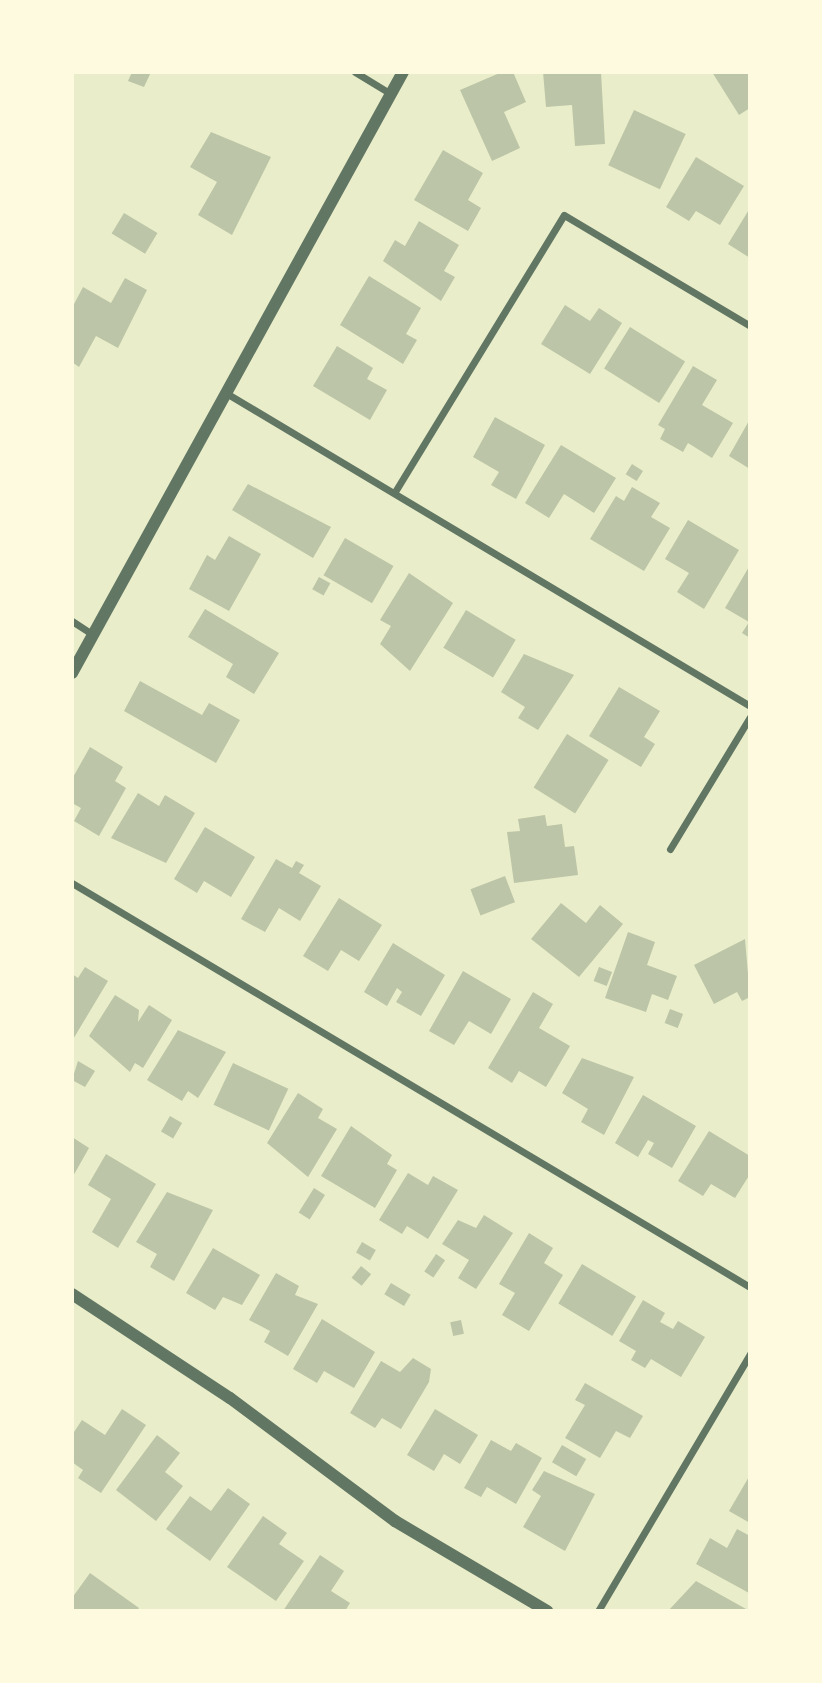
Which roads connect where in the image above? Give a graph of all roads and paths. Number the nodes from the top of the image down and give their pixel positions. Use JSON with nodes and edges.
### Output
{"nodes":[{"id":1,"x":355,"y":72,"type":"edge"},
{"id":2,"x":403,"y":72,"type":"edge"},
{"id":3,"x":391,"y":94,"type":"junction"},
{"id":4,"x":750,"y":326,"type":"edge"},
{"id":5,"x":226,"y":393,"type":"junction"},
{"id":6,"x":396,"y":490,"type":"junction"},
{"id":7,"x":72,"y":621,"type":"edge"},
{"id":8,"x":92,"y":634,"type":"junction"},
{"id":9,"x":72,"y":673,"type":"edge"},
{"id":10,"x":750,"y":706,"type":"edge"},
{"id":11,"x":750,"y":717,"type":"edge"},
{"id":12,"x":670,"y":849,"type":"dead end"},
{"id":13,"x":72,"y":883,"type":"edge"},
{"id":14,"x":750,"y":1287,"type":"edge"},
{"id":15,"x":72,"y":1294,"type":"edge"},
{"id":16,"x":750,"y":1354,"type":"edge"},
{"id":17,"x":547,"y":1611,"type":"edge"},
{"id":18,"x":598,"y":1611,"type":"edge"}],
"edges":[{"from":1,"to":3,"type":"street"},
{"from":2,"to":3,"type":"street"},
{"from":3,"to":5,"type":"street"},
{"from":4,"to":6,"type":"street"},
{"from":5,"to":6,"type":"street"},
{"from":5,"to":8,"type":"street"},
{"from":6,"to":10,"type":"street"},
{"from":7,"to":8,"type":"street"},
{"from":8,"to":9,"type":"street"},
{"from":11,"to":12,"type":"street"},
{"from":13,"to":14,"type":"street"},
{"from":15,"to":17,"type":"street"},
{"from":16,"to":18,"type":"street"}]}
